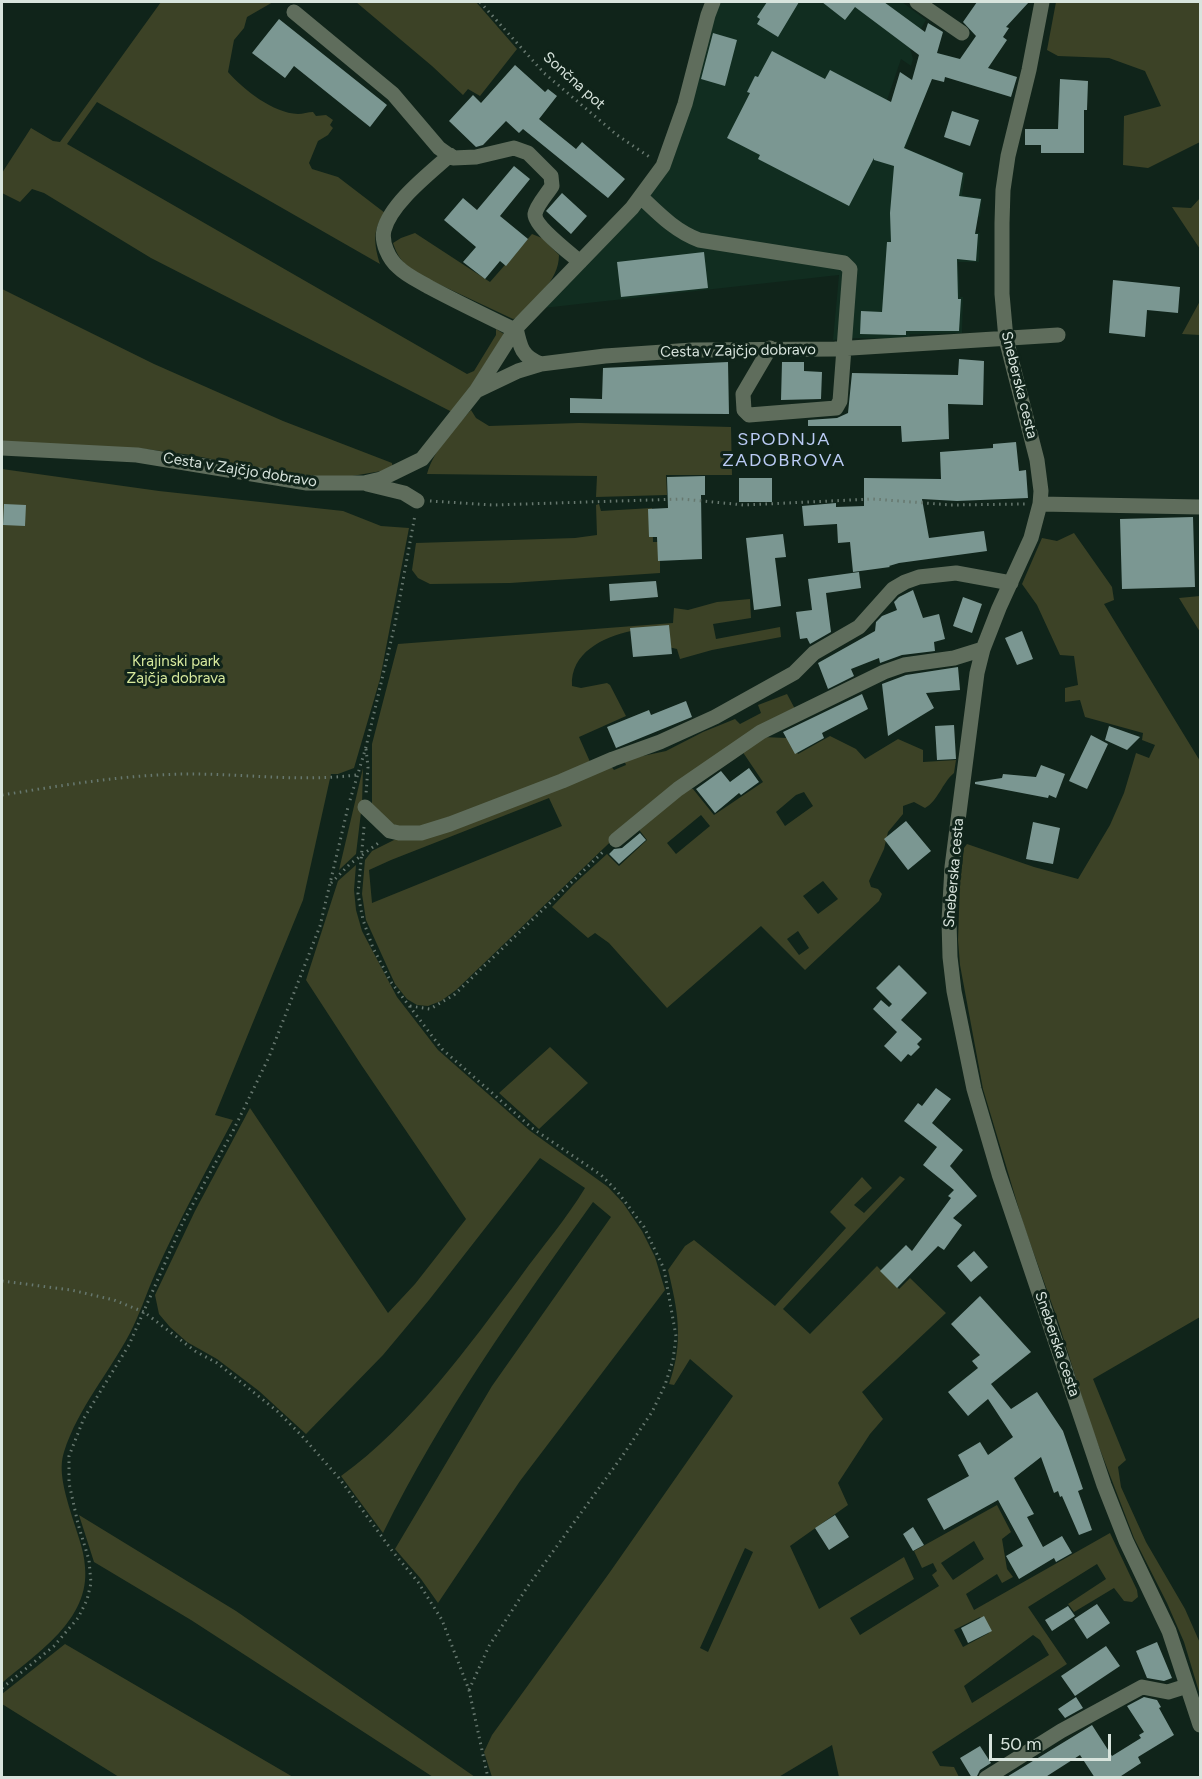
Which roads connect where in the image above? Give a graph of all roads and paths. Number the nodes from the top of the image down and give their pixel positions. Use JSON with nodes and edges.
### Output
{"nodes":[{"id":1,"x":480,"y":2,"type":"edge"},
{"id":2,"x":714,"y":2,"type":"edge"},
{"id":3,"x":917,"y":2,"type":"edge"},
{"id":4,"x":1042,"y":2,"type":"edge"},
{"id":5,"x":294,"y":12,"type":"dead end"},
{"id":6,"x":962,"y":33,"type":"dead end"},
{"id":7,"x":450,"y":155,"type":"junction"},
{"id":8,"x":663,"y":166,"type":"junction"},
{"id":9,"x":641,"y":197,"type":"junction"},
{"id":10,"x":580,"y":262,"type":"junction"},
{"id":11,"x":516,"y":329,"type":"junction"},
{"id":12,"x":1058,"y":335,"type":"dead end"},
{"id":13,"x":1006,"y":339,"type":"junction"},
{"id":14,"x":770,"y":348,"type":"junction"},
{"id":15,"x":843,"y":348,"type":"junction"},
{"id":16,"x":541,"y":364,"type":"junction"},
{"id":17,"x":476,"y":391,"type":"junction"},
{"id":18,"x":2,"y":448,"type":"edge"},
{"id":19,"x":364,"y":483,"type":"junction"},
{"id":20,"x":417,"y":501,"type":"junction"},
{"id":21,"x":1040,"y":504,"type":"junction"},
{"id":22,"x":1200,"y":507,"type":"edge"},
{"id":23,"x":1011,"y":583,"type":"junction"},
{"id":24,"x":983,"y":649,"type":"junction"},
{"id":25,"x":366,"y":747,"type":"junction"},
{"id":26,"x":356,"y":775,"type":"junction"},
{"id":27,"x":2,"y":795,"type":"edge"},
{"id":28,"x":365,"y":807,"type":"junction"},
{"id":29,"x":616,"y":840,"type":"joint"},
{"id":30,"x":361,"y":856,"type":"junction"},
{"id":31,"x":330,"y":885,"type":"junction"},
{"id":32,"x":408,"y":1005,"type":"junction"},
{"id":33,"x":2,"y":1281,"type":"edge"},
{"id":34,"x":144,"y":1312,"type":"junction"},
{"id":35,"x":1187,"y":1686,"type":"junction"},
{"id":36,"x":2,"y":1688,"type":"edge"},
{"id":37,"x":469,"y":1690,"type":"junction"},
{"id":38,"x":1200,"y":1725,"type":"edge"},
{"id":39,"x":488,"y":1778,"type":"edge"},
{"id":40,"x":986,"y":1778,"type":"edge"}],
"edges":[{"from":1,"to":8,"type":"path","name":"Sončna pot"},
{"from":2,"to":8,"type":"street","name":"Cesta v Zajčjo dobravo"},
{"from":3,"to":6,"type":"street"},
{"from":4,"to":13,"type":"street","name":"Sneberska cesta"},
{"from":5,"to":7,"type":"street"},
{"from":7,"to":10,"type":"street"},
{"from":7,"to":11,"type":"street"},
{"from":8,"to":9,"type":"street","name":"Cesta v Zajčjo dobravo"},
{"from":9,"to":10,"type":"street","name":"Cesta v Zajčjo dobravo"},
{"from":9,"to":15,"type":"street"},
{"from":10,"to":11,"type":"street","name":"Cesta v Zajčjo dobravo"},
{"from":11,"to":16,"type":"street"},
{"from":11,"to":17,"type":"street","name":"Cesta v Zajčjo dobravo"},
{"from":12,"to":13,"type":"street","name":"Cesta v Zajčjo dobravo"},
{"from":13,"to":15,"type":"street","name":"Cesta v Zajčjo dobravo"},
{"from":13,"to":21,"type":"street","name":"Sneberska cesta"},
{"from":14,"to":15,"type":"street","name":"Cesta v Zajčjo dobravo"},
{"from":14,"to":15,"type":"street"},
{"from":14,"to":16,"type":"street","name":"Cesta v Zajčjo dobravo"},
{"from":16,"to":17,"type":"street","name":"Cesta v Zajčjo dobravo"},
{"from":17,"to":19,"type":"street","name":"Cesta v Zajčjo dobravo"},
{"from":18,"to":19,"type":"street","name":"Cesta v Zajčjo dobravo"},
{"from":19,"to":20,"type":"street"},
{"from":20,"to":21,"type":"path"},
{"from":20,"to":25,"type":"path"},
{"from":21,"to":22,"type":"street"},
{"from":21,"to":23,"type":"street","name":"Sneberska cesta"},
{"from":23,"to":24,"type":"street","name":"Sneberska cesta"},
{"from":23,"to":28,"type":"street"},
{"from":24,"to":29,"type":"street"},
{"from":24,"to":35,"type":"street","name":"Sneberska cesta"},
{"from":25,"to":26,"type":"path"},
{"from":25,"to":28,"type":"path"},
{"from":26,"to":27,"type":"path"},
{"from":26,"to":31,"type":"path"},
{"from":28,"to":30,"type":"path"},
{"from":29,"to":32,"type":"path"},
{"from":30,"to":31,"type":"path"},
{"from":30,"to":32,"type":"path"},
{"from":31,"to":34,"type":"path"},
{"from":32,"to":37,"type":"path"},
{"from":33,"to":34,"type":"path"},
{"from":34,"to":36,"type":"path"},
{"from":34,"to":37,"type":"path"},
{"from":35,"to":38,"type":"street","name":"Sneberska cesta"},
{"from":35,"to":40,"type":"street"},
{"from":37,"to":39,"type":"path"}]}
